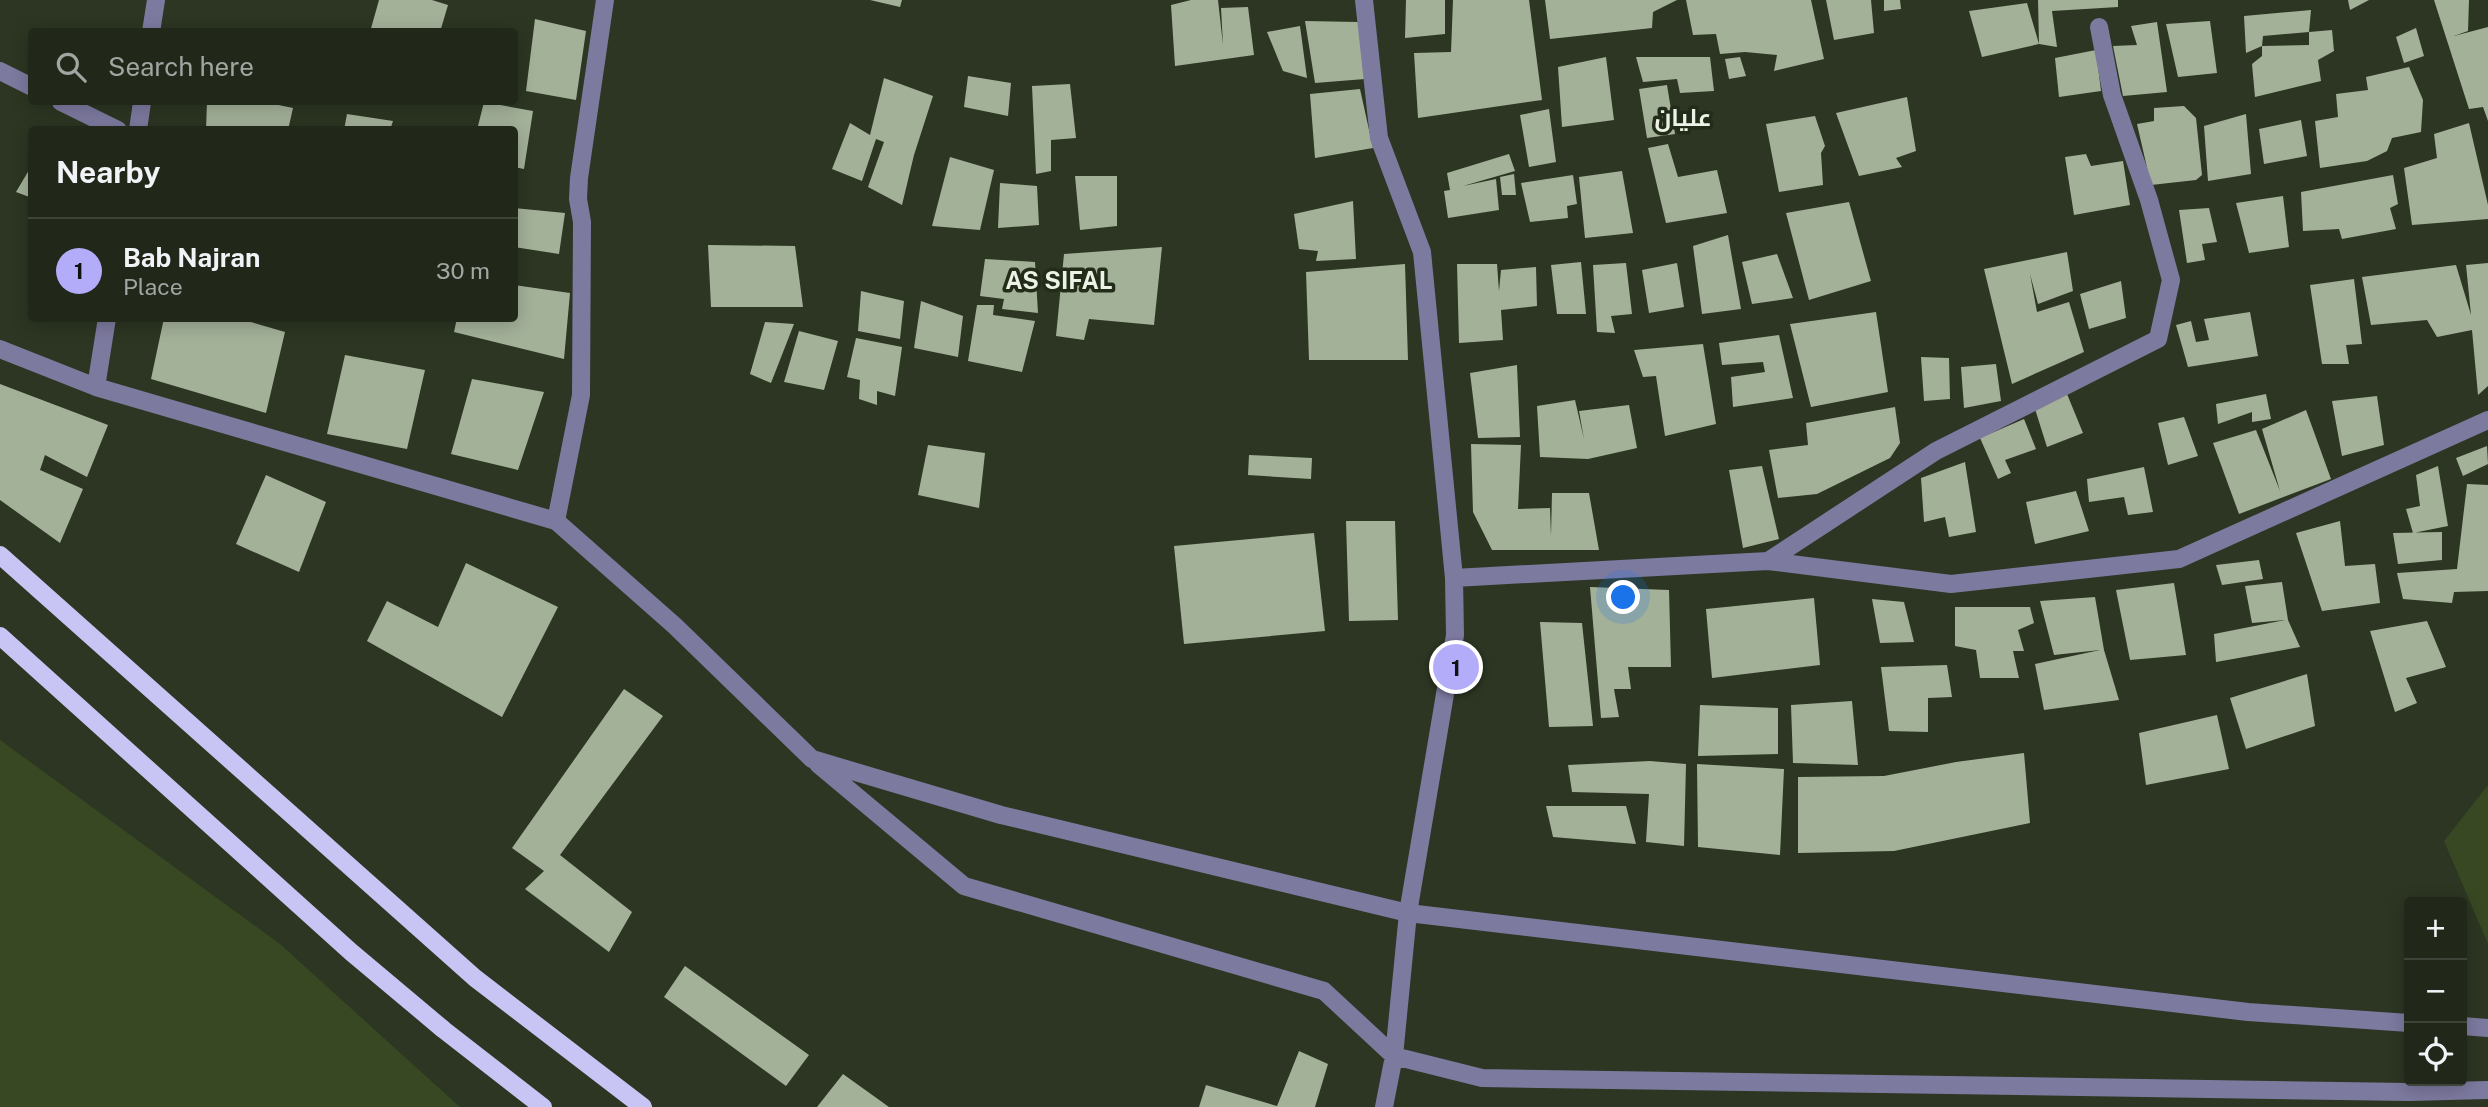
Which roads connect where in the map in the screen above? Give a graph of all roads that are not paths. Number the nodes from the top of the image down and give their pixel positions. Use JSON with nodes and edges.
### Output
{"nodes":[{"id":1,"x":156,"y":0,"type":"edge"},
{"id":2,"x":605,"y":0,"type":"edge"},
{"id":3,"x":1364,"y":0,"type":"edge"},
{"id":4,"x":2099,"y":27,"type":"dead end"},
{"id":5,"x":152,"y":28,"type":"edge"},
{"id":6,"x":0,"y":71,"type":"edge"},
{"id":7,"x":28,"y":85,"type":"edge"},
{"id":8,"x":67,"y":105,"type":"edge"},
{"id":9,"x":142,"y":105,"type":"edge"},
{"id":10,"x":110,"y":126,"type":"edge"},
{"id":11,"x":139,"y":126,"type":"edge"},
{"id":12,"x":106,"y":322,"type":"edge"},
{"id":13,"x":0,"y":349,"type":"edge"},
{"id":14,"x":96,"y":387,"type":"junction"},
{"id":15,"x":2488,"y":419,"type":"edge"},
{"id":16,"x":556,"y":521,"type":"junction"},
{"id":17,"x":0,"y":555,"type":"edge"},
{"id":18,"x":1768,"y":561,"type":"junction"},
{"id":19,"x":1454,"y":578,"type":"junction"},
{"id":20,"x":0,"y":636,"type":"edge"},
{"id":21,"x":811,"y":759,"type":"junction"},
{"id":22,"x":1408,"y":913,"type":"junction"},
{"id":23,"x":2404,"y":1023,"type":"edge"},
{"id":24,"x":2467,"y":1026,"type":"edge"},
{"id":25,"x":2488,"y":1028,"type":"edge"},
{"id":26,"x":1394,"y":1056,"type":"junction"},
{"id":27,"x":2488,"y":1090,"type":"edge"},
{"id":28,"x":542,"y":1107,"type":"edge"},
{"id":29,"x":643,"y":1107,"type":"edge"},
{"id":30,"x":1384,"y":1107,"type":"edge"}],
"edges":[{"from":1,"to":5,"type":"street"},
{"from":2,"to":16,"type":"street"},
{"from":3,"to":19,"type":"street"},
{"from":4,"to":18,"type":"street"},
{"from":6,"to":7,"type":"street"},
{"from":8,"to":10,"type":"street"},
{"from":9,"to":11,"type":"street"},
{"from":12,"to":14,"type":"street"},
{"from":13,"to":14,"type":"street"},
{"from":14,"to":16,"type":"street"},
{"from":15,"to":18,"type":"street"},
{"from":16,"to":21,"type":"street"},
{"from":17,"to":29,"type":"main road"},
{"from":18,"to":19,"type":"street"},
{"from":19,"to":22,"type":"street"},
{"from":20,"to":28,"type":"main road"},
{"from":21,"to":22,"type":"street"},
{"from":21,"to":26,"type":"street"},
{"from":22,"to":23,"type":"street"},
{"from":22,"to":26,"type":"street"},
{"from":24,"to":25,"type":"street"},
{"from":26,"to":27,"type":"street"},
{"from":26,"to":30,"type":"street"}]}
